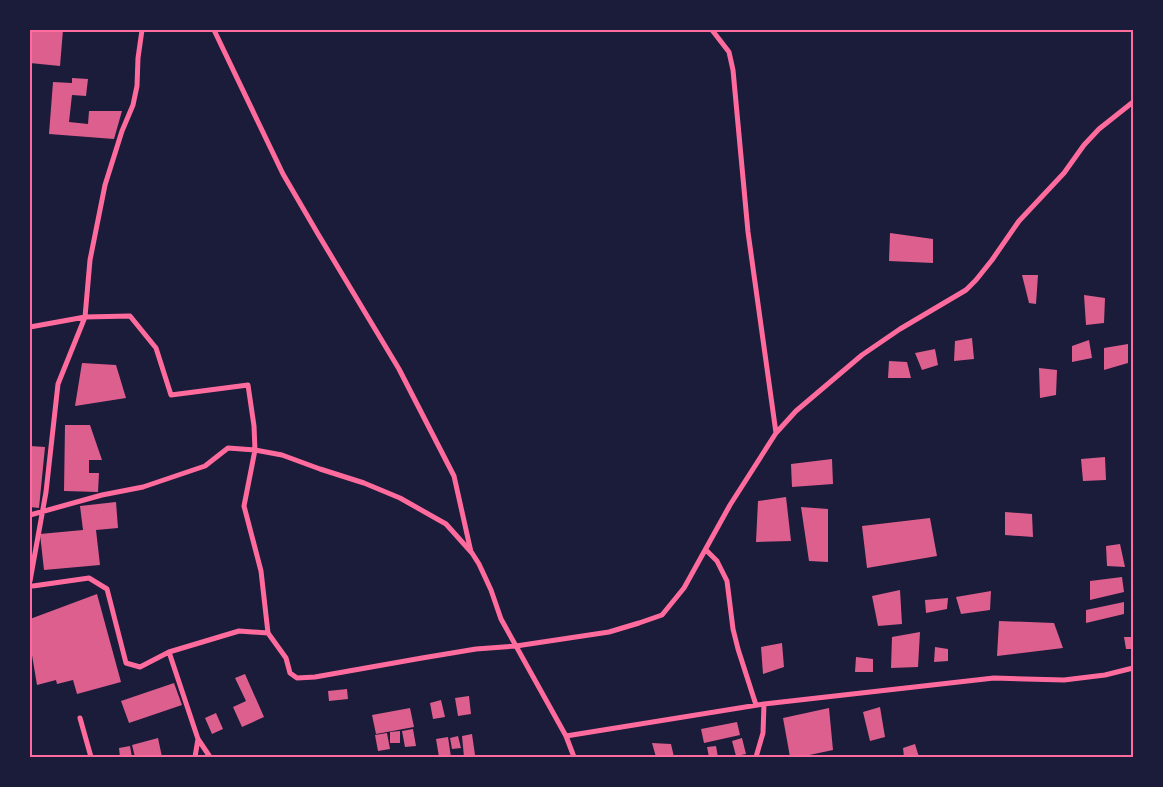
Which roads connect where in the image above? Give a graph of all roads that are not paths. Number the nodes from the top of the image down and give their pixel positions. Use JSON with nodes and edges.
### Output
{"nodes":[{"id":1,"x":142,"y":30,"type":"edge"},
{"id":2,"x":214,"y":30,"type":"edge"},
{"id":3,"x":712,"y":30,"type":"edge"},
{"id":4,"x":1133,"y":102,"type":"edge"},
{"id":5,"x":85,"y":317,"type":"junction"},
{"id":6,"x":30,"y":327,"type":"edge"},
{"id":7,"x":776,"y":432,"type":"junction"},
{"id":8,"x":254,"y":450,"type":"junction"},
{"id":9,"x":43,"y":512,"type":"junction"},
{"id":10,"x":30,"y":515,"type":"edge"},
{"id":11,"x":706,"y":550,"type":"junction"},
{"id":12,"x":472,"y":553,"type":"junction"},
{"id":13,"x":30,"y":581,"type":"edge"},
{"id":14,"x":30,"y":585,"type":"edge"},
{"id":15,"x":268,"y":633,"type":"junction"},
{"id":16,"x":516,"y":646,"type":"junction"},
{"id":17,"x":169,"y":652,"type":"junction"},
{"id":18,"x":1133,"y":668,"type":"edge"},
{"id":19,"x":764,"y":704,"type":"junction"},
{"id":20,"x":756,"y":705,"type":"junction"},
{"id":21,"x":80,"y":718,"type":"dead end"},
{"id":22,"x":566,"y":736,"type":"junction"},
{"id":23,"x":198,"y":739,"type":"junction"},
{"id":24,"x":91,"y":757,"type":"edge"},
{"id":25,"x":195,"y":757,"type":"edge"},
{"id":26,"x":210,"y":757,"type":"edge"},
{"id":27,"x":574,"y":757,"type":"edge"},
{"id":28,"x":756,"y":757,"type":"edge"}],
"edges":[{"from":1,"to":5,"type":"street"},
{"from":2,"to":12,"type":"street"},
{"from":3,"to":7,"type":"street"},
{"from":4,"to":7,"type":"street"},
{"from":5,"to":6,"type":"street"},
{"from":5,"to":8,"type":"street"},
{"from":5,"to":9,"type":"street"},
{"from":7,"to":11,"type":"street"},
{"from":8,"to":9,"type":"street"},
{"from":8,"to":12,"type":"street"},
{"from":8,"to":15,"type":"street"},
{"from":9,"to":10,"type":"street"},
{"from":9,"to":13,"type":"street"},
{"from":11,"to":16,"type":"street"},
{"from":11,"to":20,"type":"street"},
{"from":12,"to":16,"type":"street"},
{"from":14,"to":17,"type":"street"},
{"from":15,"to":16,"type":"street"},
{"from":15,"to":17,"type":"street"},
{"from":16,"to":22,"type":"street"},
{"from":17,"to":23,"type":"street"},
{"from":18,"to":19,"type":"street"},
{"from":19,"to":20,"type":"street"},
{"from":19,"to":28,"type":"street"},
{"from":20,"to":22,"type":"street"},
{"from":21,"to":24,"type":"street"},
{"from":22,"to":27,"type":"street"},
{"from":23,"to":25,"type":"street"},
{"from":23,"to":26,"type":"street"}]}
